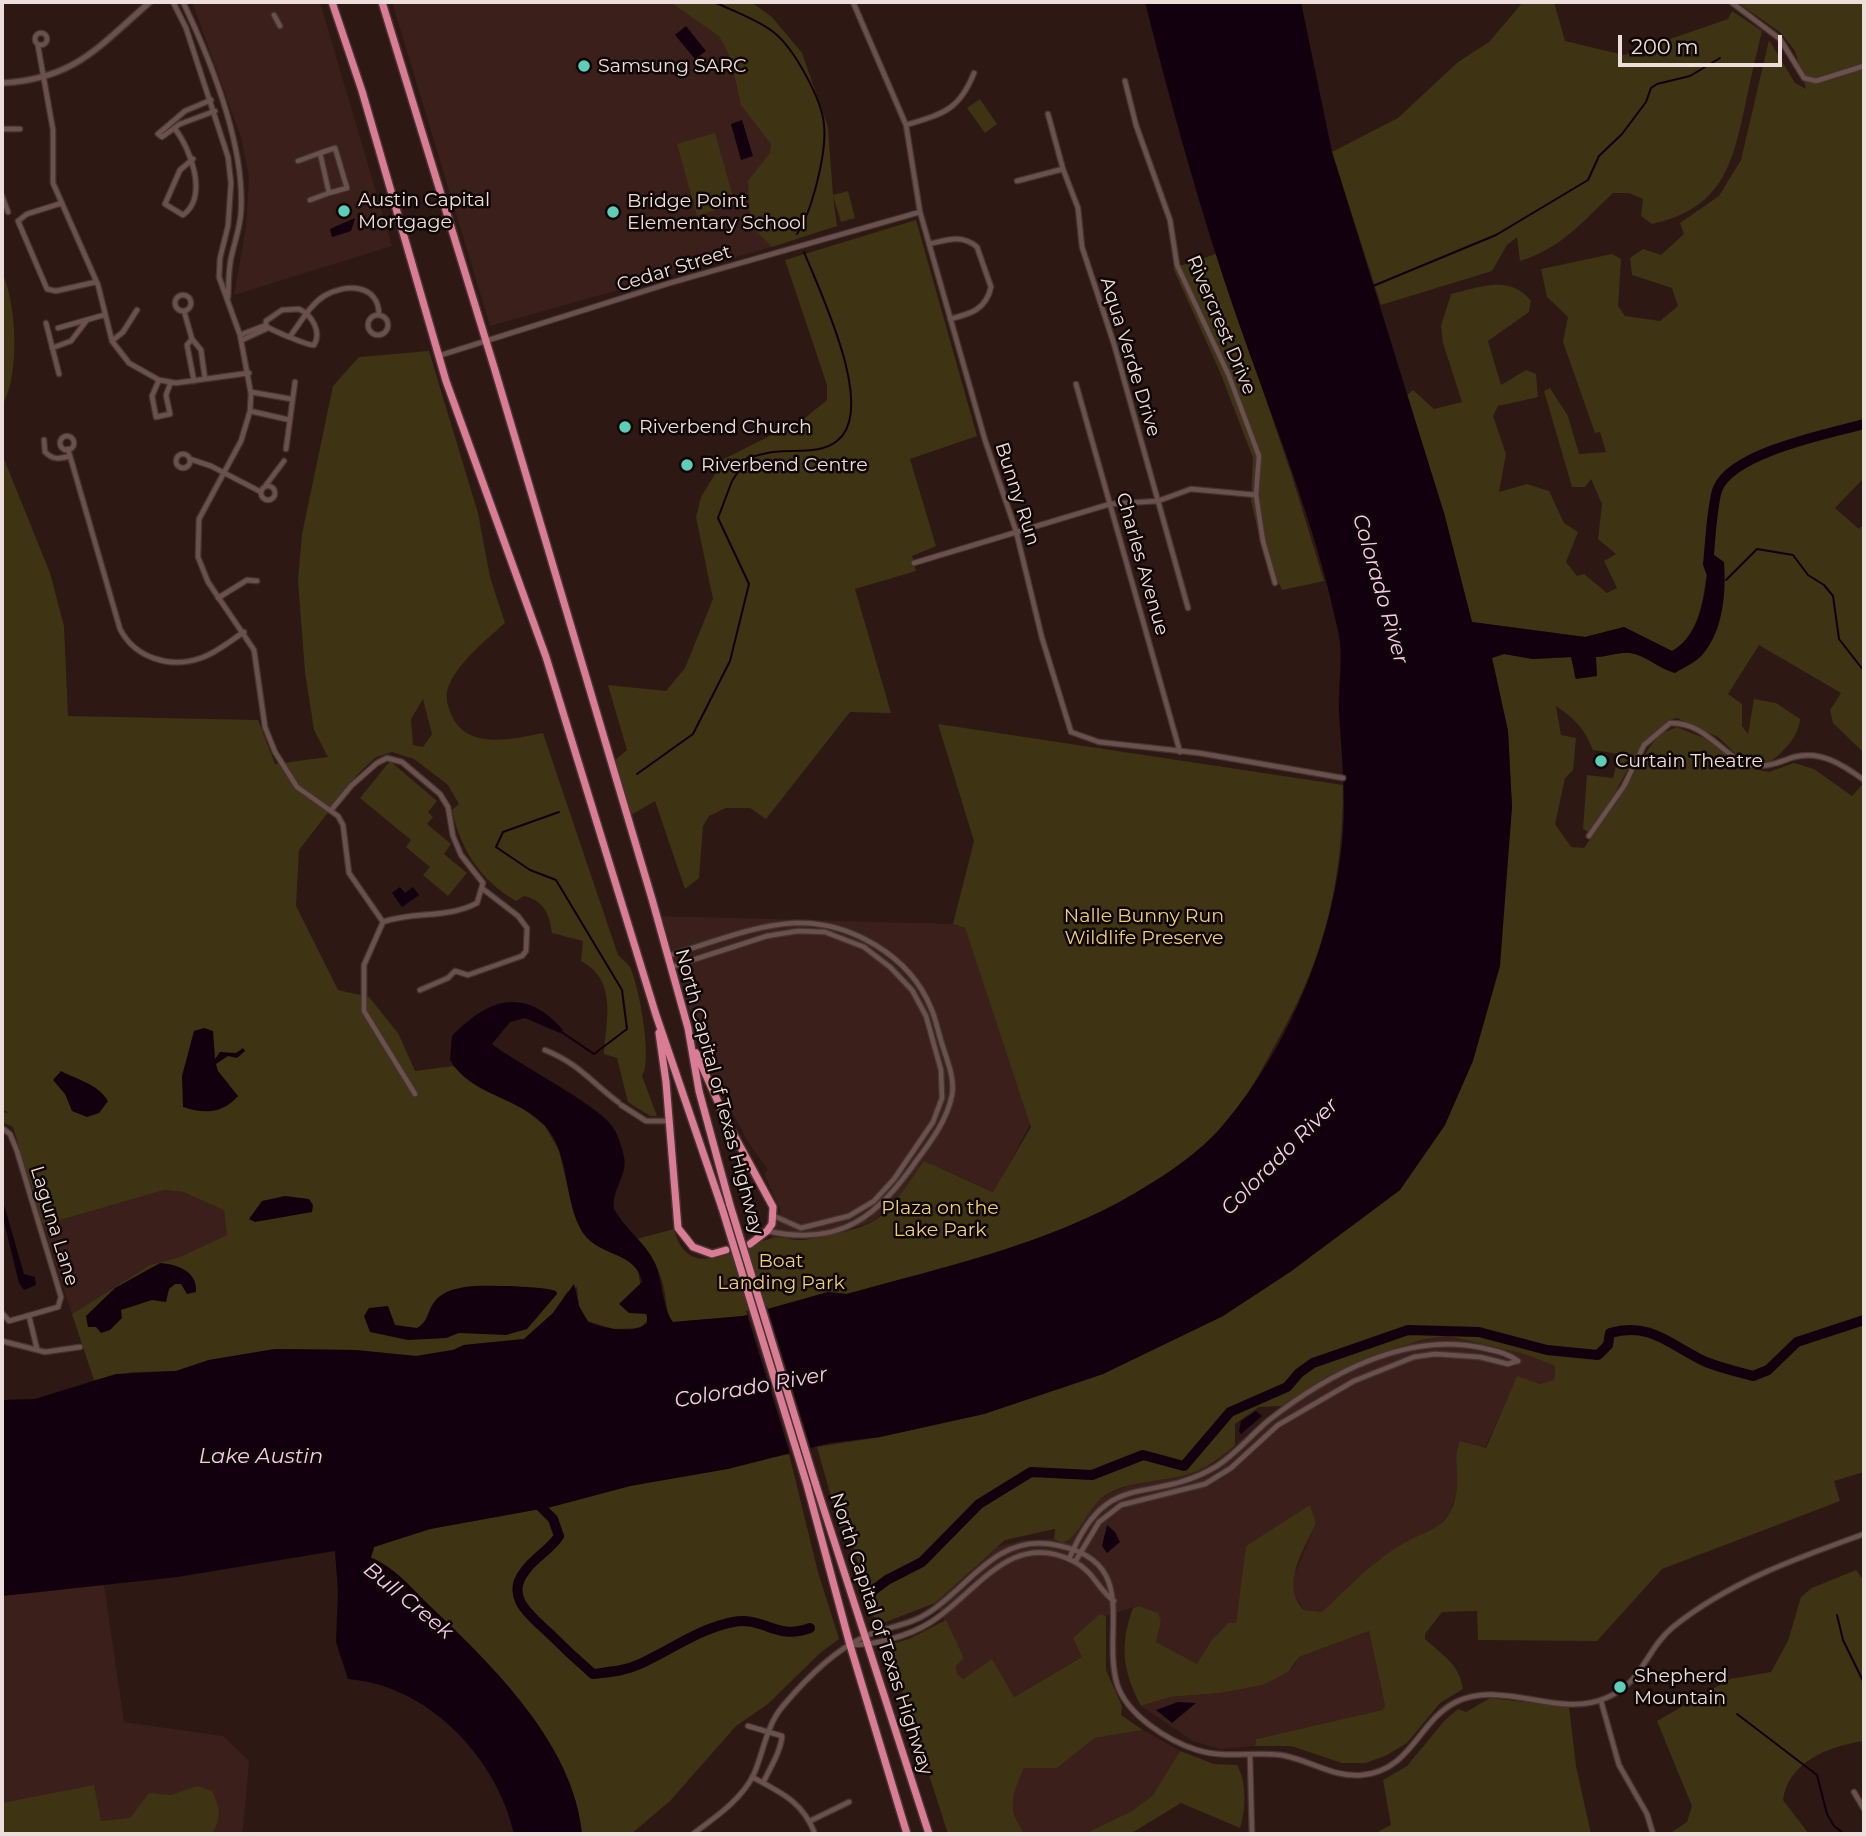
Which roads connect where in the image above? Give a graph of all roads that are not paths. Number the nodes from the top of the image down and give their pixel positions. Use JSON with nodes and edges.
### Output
{"nodes":[{"id":1,"x":150,"y":2,"type":"edge"},
{"id":2,"x":173,"y":2,"type":"edge"},
{"id":3,"x":183,"y":2,"type":"edge"},
{"id":4,"x":332,"y":2,"type":"edge"},
{"id":5,"x":382,"y":2,"type":"edge"},
{"id":6,"x":853,"y":2,"type":"edge"},
{"id":7,"x":1731,"y":2,"type":"edge"},
{"id":8,"x":274,"y":15,"type":"dead end"},
{"id":9,"x":280,"y":26,"type":"dead end"},
{"id":10,"x":38,"y":46,"type":"dead end"},
{"id":11,"x":1864,"y":66,"type":"edge"},
{"id":12,"x":974,"y":73,"type":"dead end"},
{"id":13,"x":45,"y":78,"type":"junction"},
{"id":14,"x":1125,"y":81,"type":"dead end"},
{"id":15,"x":2,"y":83,"type":"edge"},
{"id":16,"x":211,"y":100,"type":"junction"},
{"id":17,"x":222,"y":103,"type":"junction"},
{"id":18,"x":214,"y":109,"type":"junction"},
{"id":19,"x":1048,"y":114,"type":"dead end"},
{"id":20,"x":906,"y":125,"type":"junction"},
{"id":21,"x":2,"y":129,"type":"edge"},
{"id":22,"x":20,"y":129,"type":"dead end"},
{"id":23,"x":175,"y":129,"type":"junction"},
{"id":24,"x":320,"y":153,"type":"junction"},
{"id":25,"x":194,"y":159,"type":"junction"},
{"id":26,"x":298,"y":161,"type":"dead end"},
{"id":27,"x":1063,"y":169,"type":"junction"},
{"id":28,"x":1017,"y":181,"type":"dead end"},
{"id":29,"x":329,"y":193,"type":"junction"},
{"id":30,"x":2,"y":196,"type":"edge"},
{"id":31,"x":310,"y":200,"type":"dead end"},
{"id":32,"x":62,"y":203,"type":"junction"},
{"id":33,"x":8,"y":212,"type":"dead end"},
{"id":34,"x":920,"y":212,"type":"junction"},
{"id":35,"x":229,"y":214,"type":"junction"},
{"id":36,"x":241,"y":216,"type":"junction"},
{"id":37,"x":929,"y":244,"type":"junction"},
{"id":38,"x":96,"y":282,"type":"junction"},
{"id":39,"x":228,"y":302,"type":"junction"},
{"id":40,"x":137,"y":310,"type":"dead end"},
{"id":41,"x":184,"y":311,"type":"dead end"},
{"id":42,"x":307,"y":313,"type":"junction"},
{"id":43,"x":104,"y":315,"type":"junction"},
{"id":44,"x":379,"y":315,"type":"junction"},
{"id":45,"x":87,"y":319,"type":"junction"},
{"id":46,"x":950,"y":319,"type":"junction"},
{"id":47,"x":46,"y":323,"type":"dead end"},
{"id":48,"x":267,"y":327,"type":"junction"},
{"id":49,"x":58,"y":328,"type":"dead end"},
{"id":50,"x":291,"y":335,"type":"junction"},
{"id":51,"x":241,"y":337,"type":"junction"},
{"id":52,"x":192,"y":339,"type":"junction"},
{"id":53,"x":485,"y":339,"type":"junction"},
{"id":54,"x":112,"y":341,"type":"junction"},
{"id":55,"x":52,"y":348,"type":"junction"},
{"id":56,"x":438,"y":356,"type":"junction"},
{"id":57,"x":59,"y":373,"type":"dead end"},
{"id":58,"x":249,"y":373,"type":"junction"},
{"id":59,"x":205,"y":379,"type":"junction"},
{"id":60,"x":159,"y":380,"type":"junction"},
{"id":61,"x":194,"y":380,"type":"junction"},
{"id":62,"x":171,"y":382,"type":"junction"},
{"id":63,"x":295,"y":382,"type":"dead end"},
{"id":64,"x":1076,"y":384,"type":"dead end"},
{"id":65,"x":251,"y":392,"type":"junction"},
{"id":66,"x":291,"y":399,"type":"junction"},
{"id":67,"x":250,"y":411,"type":"junction"},
{"id":68,"x":290,"y":420,"type":"junction"},
{"id":69,"x":44,"y":440,"type":"dead end"},
{"id":70,"x":68,"y":449,"type":"dead end"},
{"id":71,"x":286,"y":449,"type":"dead end"},
{"id":72,"x":70,"y":456,"type":"junction"},
{"id":73,"x":190,"y":459,"type":"dead end"},
{"id":74,"x":284,"y":461,"type":"dead end"},
{"id":75,"x":225,"y":473,"type":"junction"},
{"id":76,"x":265,"y":486,"type":"junction"},
{"id":77,"x":261,"y":492,"type":"junction"},
{"id":78,"x":1256,"y":495,"type":"junction"},
{"id":79,"x":1158,"y":500,"type":"junction"},
{"id":80,"x":1110,"y":505,"type":"junction"},
{"id":81,"x":1016,"y":531,"type":"junction"},
{"id":82,"x":914,"y":563,"type":"dead end"},
{"id":83,"x":257,"y":581,"type":"dead end"},
{"id":84,"x":1275,"y":583,"type":"dead end"},
{"id":85,"x":218,"y":598,"type":"junction"},
{"id":86,"x":1188,"y":608,"type":"dead end"},
{"id":87,"x":244,"y":632,"type":"junction"},
{"id":88,"x":1180,"y":752,"type":"junction"},
{"id":89,"x":1343,"y":778,"type":"dead end"},
{"id":90,"x":1864,"y":780,"type":"edge"},
{"id":91,"x":332,"y":809,"type":"junction"},
{"id":92,"x":1588,"y":836,"type":"dead end"},
{"id":93,"x":483,"y":889,"type":"junction"},
{"id":94,"x":383,"y":922,"type":"junction"},
{"id":95,"x":766,"y":927,"type":"junction"},
{"id":96,"x":767,"y":936,"type":"junction"},
{"id":97,"x":867,"y":940,"type":"junction"},
{"id":98,"x":864,"y":947,"type":"junction"},
{"id":99,"x":667,"y":956,"type":"junction"},
{"id":100,"x":670,"y":967,"type":"junction"},
{"id":101,"x":420,"y":990,"type":"dead end"},
{"id":102,"x":656,"y":1015,"type":"junction"},
{"id":103,"x":937,"y":1029,"type":"junction"},
{"id":104,"x":930,"y":1031,"type":"junction"},
{"id":105,"x":690,"y":1039,"type":"junction"},
{"id":106,"x":545,"y":1050,"type":"dead end"},
{"id":107,"x":415,"y":1094,"type":"dead end"},
{"id":108,"x":669,"y":1121,"type":"junction"},
{"id":109,"x":2,"y":1128,"type":"edge"},
{"id":110,"x":928,"y":1130,"type":"junction"},
{"id":111,"x":935,"y":1135,"type":"junction"},
{"id":112,"x":726,"y":1206,"type":"junction"},
{"id":113,"x":774,"y":1216,"type":"junction"},
{"id":114,"x":767,"y":1231,"type":"junction"},
{"id":115,"x":750,"y":1244,"type":"dead end"},
{"id":116,"x":726,"y":1250,"type":"dead end"},
{"id":117,"x":2,"y":1314,"type":"edge"},
{"id":118,"x":29,"y":1316,"type":"junction"},
{"id":119,"x":2,"y":1341,"type":"edge"},
{"id":120,"x":80,"y":1347,"type":"dead end"},
{"id":121,"x":37,"y":1350,"type":"junction"},
{"id":122,"x":811,"y":1484,"type":"junction"},
{"id":123,"x":1864,"y":1534,"type":"edge"},
{"id":124,"x":1072,"y":1551,"type":"junction"},
{"id":125,"x":1080,"y":1554,"type":"junction"},
{"id":126,"x":1069,"y":1559,"type":"junction"},
{"id":127,"x":1075,"y":1562,"type":"junction"},
{"id":128,"x":984,"y":1565,"type":"junction"},
{"id":129,"x":990,"y":1572,"type":"junction"},
{"id":130,"x":1114,"y":1601,"type":"junction"},
{"id":131,"x":866,"y":1636,"type":"junction"},
{"id":132,"x":850,"y":1645,"type":"junction"},
{"id":133,"x":869,"y":1645,"type":"junction"},
{"id":134,"x":1601,"y":1701,"type":"junction"},
{"id":135,"x":748,"y":1726,"type":"dead end"},
{"id":136,"x":768,"y":1731,"type":"junction"},
{"id":137,"x":1250,"y":1756,"type":"junction"},
{"id":138,"x":752,"y":1777,"type":"junction"},
{"id":139,"x":762,"y":1783,"type":"junction"},
{"id":140,"x":1854,"y":1792,"type":"dead end"},
{"id":141,"x":849,"y":1802,"type":"dead end"},
{"id":142,"x":1864,"y":1809,"type":"edge"},
{"id":143,"x":810,"y":1821,"type":"junction"},
{"id":144,"x":693,"y":1834,"type":"edge"},
{"id":145,"x":816,"y":1834,"type":"edge"},
{"id":146,"x":907,"y":1834,"type":"edge"},
{"id":147,"x":929,"y":1834,"type":"edge"},
{"id":148,"x":1252,"y":1834,"type":"edge"},
{"id":149,"x":1653,"y":1834,"type":"edge"}],
"edges":[{"from":1,"to":13,"type":"street"},
{"from":2,"to":16,"type":"street"},
{"from":3,"to":17,"type":"street"},
{"from":4,"to":56,"type":"highway","name":"North Capital of Texas Highway"},
{"from":5,"to":53,"type":"highway","name":"North Capital of Texas Highway"},
{"from":6,"to":20,"type":"street","name":"Bunny Run"},
{"from":7,"to":11,"type":"street"},
{"from":8,"to":9,"type":"street"},
{"from":10,"to":13,"type":"street"},
{"from":12,"to":20,"type":"street"},
{"from":13,"to":15,"type":"street"},
{"from":13,"to":32,"type":"street"},
{"from":14,"to":78,"type":"street","name":"Rivercrest Drive"},
{"from":16,"to":18,"type":"street"},
{"from":16,"to":23,"type":"street"},
{"from":17,"to":18,"type":"street"},
{"from":17,"to":36,"type":"street"},
{"from":18,"to":23,"type":"street"},
{"from":18,"to":35,"type":"street"},
{"from":19,"to":27,"type":"street","name":"Aqua Verde Drive"},
{"from":20,"to":34,"type":"street","name":"Bunny Run"},
{"from":21,"to":22,"type":"street"},
{"from":23,"to":25,"type":"street"},
{"from":24,"to":26,"type":"street"},
{"from":24,"to":29,"type":"street"},
{"from":24,"to":29,"type":"street"},
{"from":25,"to":25,"type":"street"},
{"from":27,"to":28,"type":"street"},
{"from":27,"to":79,"type":"street","name":"Aqua Verde Drive"},
{"from":29,"to":31,"type":"street"},
{"from":30,"to":33,"type":"street"},
{"from":32,"to":38,"type":"street"},
{"from":32,"to":38,"type":"street"},
{"from":34,"to":37,"type":"street","name":"Bunny Run"},
{"from":34,"to":53,"type":"street","name":"Cedar Street"},
{"from":35,"to":36,"type":"street"},
{"from":35,"to":39,"type":"street"},
{"from":36,"to":39,"type":"street"},
{"from":37,"to":46,"type":"street","name":"Bunny Run"},
{"from":37,"to":46,"type":"street"},
{"from":38,"to":43,"type":"street"},
{"from":39,"to":51,"type":"street"},
{"from":40,"to":54,"type":"street"},
{"from":41,"to":52,"type":"street"},
{"from":42,"to":44,"type":"street"},
{"from":42,"to":48,"type":"street"},
{"from":42,"to":50,"type":"street"},
{"from":42,"to":50,"type":"street"},
{"from":43,"to":45,"type":"street"},
{"from":43,"to":54,"type":"street"},
{"from":44,"to":44,"type":"street"},
{"from":45,"to":49,"type":"street"},
{"from":45,"to":55,"type":"street"},
{"from":46,"to":81,"type":"street","name":"Bunny Run"},
{"from":47,"to":55,"type":"street"},
{"from":48,"to":50,"type":"street"},
{"from":48,"to":51,"type":"street"},
{"from":51,"to":58,"type":"street"},
{"from":52,"to":59,"type":"street"},
{"from":52,"to":61,"type":"street"},
{"from":53,"to":56,"type":"street","name":"Cedar Street"},
{"from":53,"to":99,"type":"highway","name":"North Capital of Texas Highway"},
{"from":54,"to":60,"type":"street"},
{"from":55,"to":57,"type":"street"},
{"from":56,"to":102,"type":"highway","name":"North Capital of Texas Highway"},
{"from":58,"to":59,"type":"street"},
{"from":58,"to":65,"type":"street"},
{"from":59,"to":61,"type":"street"},
{"from":60,"to":62,"type":"street"},
{"from":60,"to":62,"type":"street"},
{"from":61,"to":62,"type":"street"},
{"from":63,"to":66,"type":"street"},
{"from":64,"to":80,"type":"street","name":"Charles Avenue"},
{"from":65,"to":66,"type":"street"},
{"from":65,"to":67,"type":"street"},
{"from":66,"to":68,"type":"street"},
{"from":67,"to":68,"type":"street"},
{"from":67,"to":75,"type":"street"},
{"from":68,"to":71,"type":"street"},
{"from":69,"to":72,"type":"street"},
{"from":70,"to":72,"type":"street"},
{"from":72,"to":87,"type":"street"},
{"from":73,"to":75,"type":"street"},
{"from":74,"to":76,"type":"street"},
{"from":75,"to":77,"type":"street"},
{"from":75,"to":85,"type":"street"},
{"from":76,"to":77,"type":"street"},
{"from":76,"to":77,"type":"street"},
{"from":78,"to":79,"type":"street"},
{"from":78,"to":84,"type":"street","name":"Rivercrest Drive"},
{"from":79,"to":80,"type":"street"},
{"from":79,"to":86,"type":"street","name":"Aqua Verde Drive"},
{"from":80,"to":81,"type":"street"},
{"from":80,"to":88,"type":"street","name":"Charles Avenue"},
{"from":81,"to":82,"type":"street"},
{"from":81,"to":88,"type":"street","name":"Bunny Run"},
{"from":83,"to":85,"type":"street"},
{"from":85,"to":87,"type":"street"},
{"from":87,"to":91,"type":"street"},
{"from":88,"to":89,"type":"street","name":"Bunny Run"},
{"from":90,"to":92,"type":"street"},
{"from":91,"to":93,"type":"street"},
{"from":91,"to":94,"type":"street"},
{"from":93,"to":94,"type":"street"},
{"from":93,"to":101,"type":"street"},
{"from":94,"to":107,"type":"street"},
{"from":95,"to":96,"type":"street"},
{"from":95,"to":97,"type":"street"},
{"from":95,"to":99,"type":"street"},
{"from":96,"to":98,"type":"street"},
{"from":96,"to":100,"type":"street"},
{"from":97,"to":98,"type":"street"},
{"from":97,"to":103,"type":"street"},
{"from":98,"to":104,"type":"street"},
{"from":99,"to":100,"type":"highway","name":"North Capital of Texas Highway"},
{"from":100,"to":105,"type":"highway","name":"North Capital of Texas Highway"},
{"from":102,"to":108,"type":"highway"},
{"from":102,"to":112,"type":"highway","name":"North Capital of Texas Highway"},
{"from":103,"to":104,"type":"street"},
{"from":103,"to":111,"type":"street"},
{"from":104,"to":110,"type":"street"},
{"from":105,"to":112,"type":"highway","name":"North Capital of Texas Highway"},
{"from":105,"to":113,"type":"highway"},
{"from":106,"to":108,"type":"street"},
{"from":108,"to":116,"type":"highway"},
{"from":109,"to":118,"type":"street","name":"Laguna Lane"},
{"from":110,"to":111,"type":"street"},
{"from":110,"to":113,"type":"street"},
{"from":111,"to":114,"type":"street"},
{"from":112,"to":122,"type":"highway","name":"North Capital of Texas Highway","bridge":true},
{"from":113,"to":114,"type":"highway"},
{"from":114,"to":115,"type":"highway"},
{"from":117,"to":118,"type":"street","name":"Laguna Lane"},
{"from":118,"to":121,"type":"street"},
{"from":119,"to":121,"type":"street"},
{"from":120,"to":121,"type":"street"},
{"from":122,"to":131,"type":"highway","name":"North Capital of Texas Highway"},
{"from":122,"to":132,"type":"highway","name":"North Capital of Texas Highway"},
{"from":123,"to":134,"type":"street"},
{"from":124,"to":125,"type":"street"},
{"from":124,"to":125,"type":"street"},
{"from":124,"to":126,"type":"street"},
{"from":124,"to":128,"type":"street"},
{"from":125,"to":127,"type":"street"},
{"from":125,"to":130,"type":"street"},
{"from":126,"to":127,"type":"street"},
{"from":126,"to":129,"type":"street"},
{"from":127,"to":130,"type":"street"},
{"from":128,"to":129,"type":"street"},
{"from":128,"to":131,"type":"street"},
{"from":129,"to":133,"type":"street"},
{"from":130,"to":137,"type":"street"},
{"from":131,"to":132,"type":"street"},
{"from":131,"to":133,"type":"highway","name":"North Capital of Texas Highway"},
{"from":132,"to":133,"type":"street"},
{"from":132,"to":136,"type":"street"},
{"from":132,"to":146,"type":"highway","name":"North Capital of Texas Highway"},
{"from":133,"to":147,"type":"highway","name":"North Capital of Texas Highway"},
{"from":134,"to":137,"type":"street"},
{"from":134,"to":149,"type":"street"},
{"from":135,"to":136,"type":"street"},
{"from":136,"to":138,"type":"street"},
{"from":136,"to":139,"type":"street"},
{"from":137,"to":148,"type":"street"},
{"from":138,"to":139,"type":"street"},
{"from":138,"to":144,"type":"street"},
{"from":139,"to":143,"type":"street"},
{"from":140,"to":142,"type":"street"},
{"from":141,"to":143,"type":"street"},
{"from":143,"to":145,"type":"street"}]}
